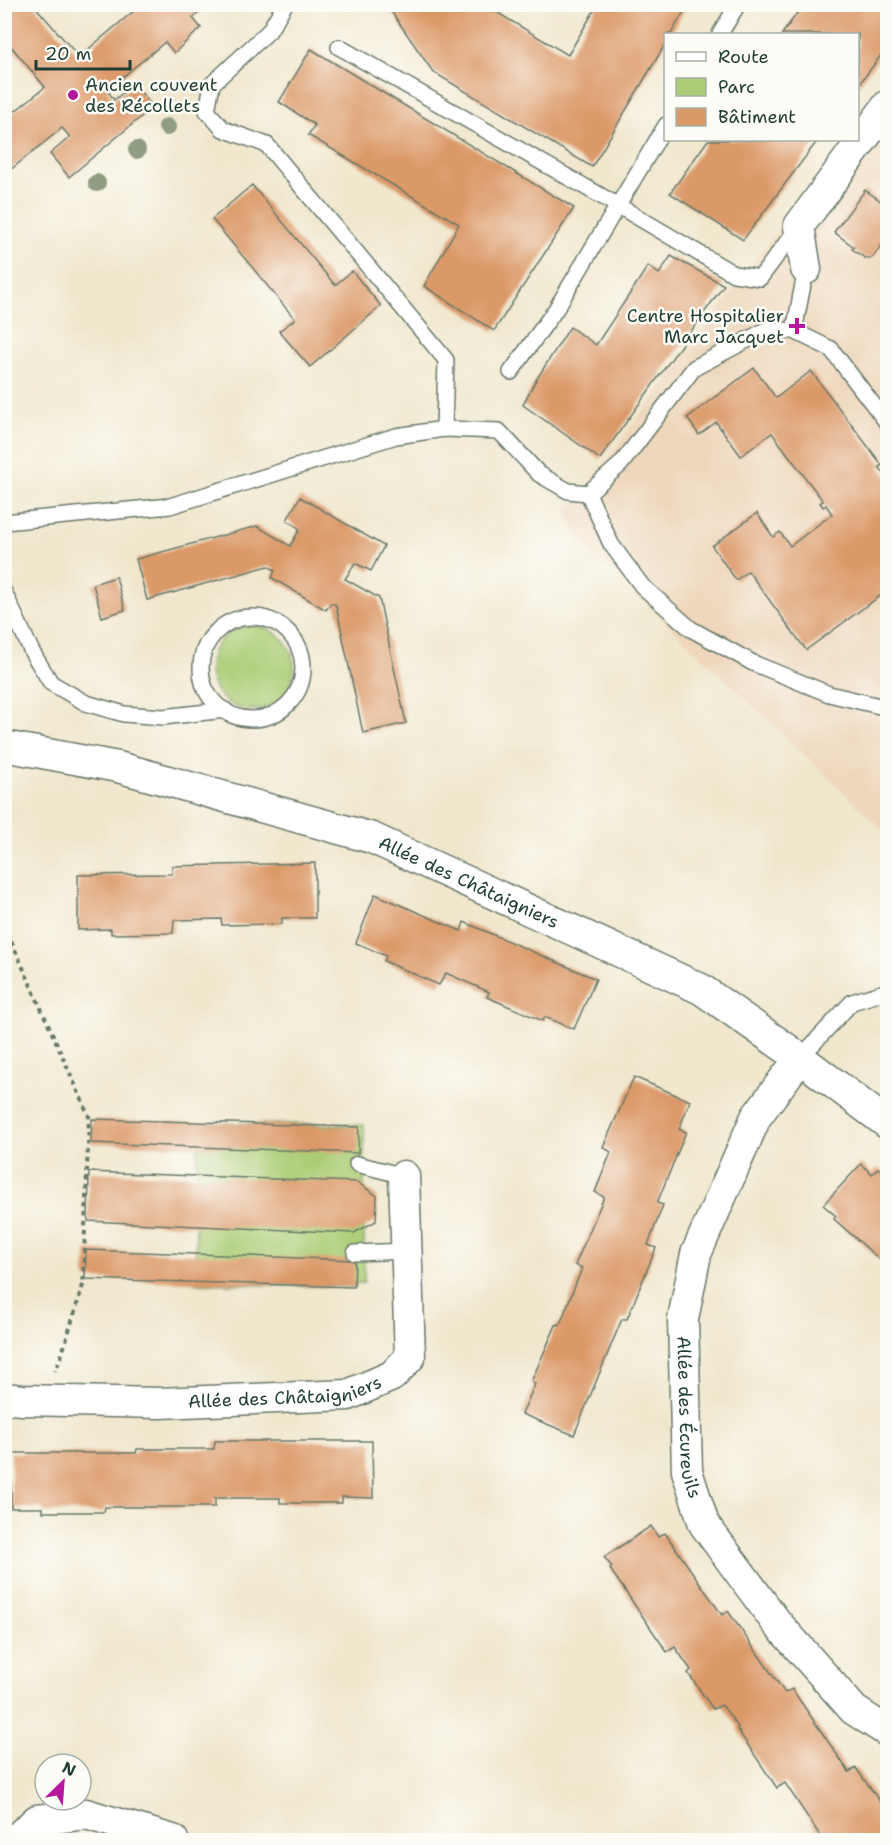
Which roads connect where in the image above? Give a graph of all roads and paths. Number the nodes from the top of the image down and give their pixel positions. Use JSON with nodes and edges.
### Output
{"nodes":[{"id":1,"x":285,"y":4,"type":"edge"},
{"id":2,"x":738,"y":4,"type":"edge"},
{"id":3,"x":721,"y":33,"type":"edge"},
{"id":4,"x":339,"y":47,"type":"dead end"},
{"id":5,"x":888,"y":105,"type":"edge"},
{"id":6,"x":664,"y":128,"type":"edge"},
{"id":7,"x":617,"y":205,"type":"junction"},
{"id":8,"x":799,"y":226,"type":"junction"},
{"id":9,"x":806,"y":269,"type":"joint"},
{"id":10,"x":794,"y":331,"type":"junction"},
{"id":11,"x":511,"y":372,"type":"dead end"},
{"id":12,"x":888,"y":424,"type":"edge"},
{"id":13,"x":444,"y":429,"type":"junction"},
{"id":14,"x":588,"y":493,"type":"junction"},
{"id":15,"x":4,"y":522,"type":"edge"},
{"id":16,"x":4,"y":592,"type":"edge"},
{"id":17,"x":888,"y":708,"type":"edge"},
{"id":18,"x":225,"y":710,"type":"junction"},
{"id":19,"x":4,"y":746,"type":"edge"},
{"id":20,"x":4,"y":925,"type":"edge"},
{"id":21,"x":888,"y":990,"type":"edge"},
{"id":22,"x":800,"y":1058,"type":"junction"},
{"id":23,"x":888,"y":1124,"type":"edge"},
{"id":24,"x":357,"y":1164,"type":"dead end"},
{"id":25,"x":405,"y":1176,"type":"joint"},
{"id":26,"x":407,"y":1251,"type":"junction"},
{"id":27,"x":355,"y":1253,"type":"dead end"},
{"id":28,"x":4,"y":1398,"type":"edge"},
{"id":29,"x":51,"y":1401,"type":"junction"},
{"id":30,"x":888,"y":1732,"type":"edge"},
{"id":31,"x":15,"y":1840,"type":"edge"},
{"id":32,"x":173,"y":1840,"type":"edge"}],
"edges":[{"from":1,"to":13,"type":"lane"},
{"from":2,"to":3,"type":"lane"},
{"from":4,"to":7,"type":"lane"},
{"from":5,"to":8,"type":"street"},
{"from":6,"to":7,"type":"lane"},
{"from":7,"to":8,"type":"lane"},
{"from":7,"to":11,"type":"lane"},
{"from":8,"to":9,"type":"street"},
{"from":9,"to":10,"type":"lane"},
{"from":10,"to":12,"type":"lane"},
{"from":10,"to":14,"type":"lane"},
{"from":13,"to":14,"type":"lane"},
{"from":13,"to":15,"type":"lane"},
{"from":14,"to":17,"type":"lane"},
{"from":16,"to":18,"type":"lane"},
{"from":18,"to":18,"type":"lane"},
{"from":19,"to":22,"type":"street","name":"Allée des Châtaigniers"},
{"from":20,"to":29,"type":"path"},
{"from":21,"to":22,"type":"lane"},
{"from":22,"to":23,"type":"street","name":"Allée des Châtaigniers"},
{"from":22,"to":30,"type":"street","name":"Allée des Écureuils"},
{"from":24,"to":25,"type":"lane"},
{"from":25,"to":26,"type":"street","name":"Allée des Châtaigniers"},
{"from":26,"to":27,"type":"lane"},
{"from":26,"to":29,"type":"street","name":"Allée des Châtaigniers"},
{"from":28,"to":29,"type":"street","name":"Allée des Châtaigniers"},
{"from":31,"to":32,"type":"street"}]}
